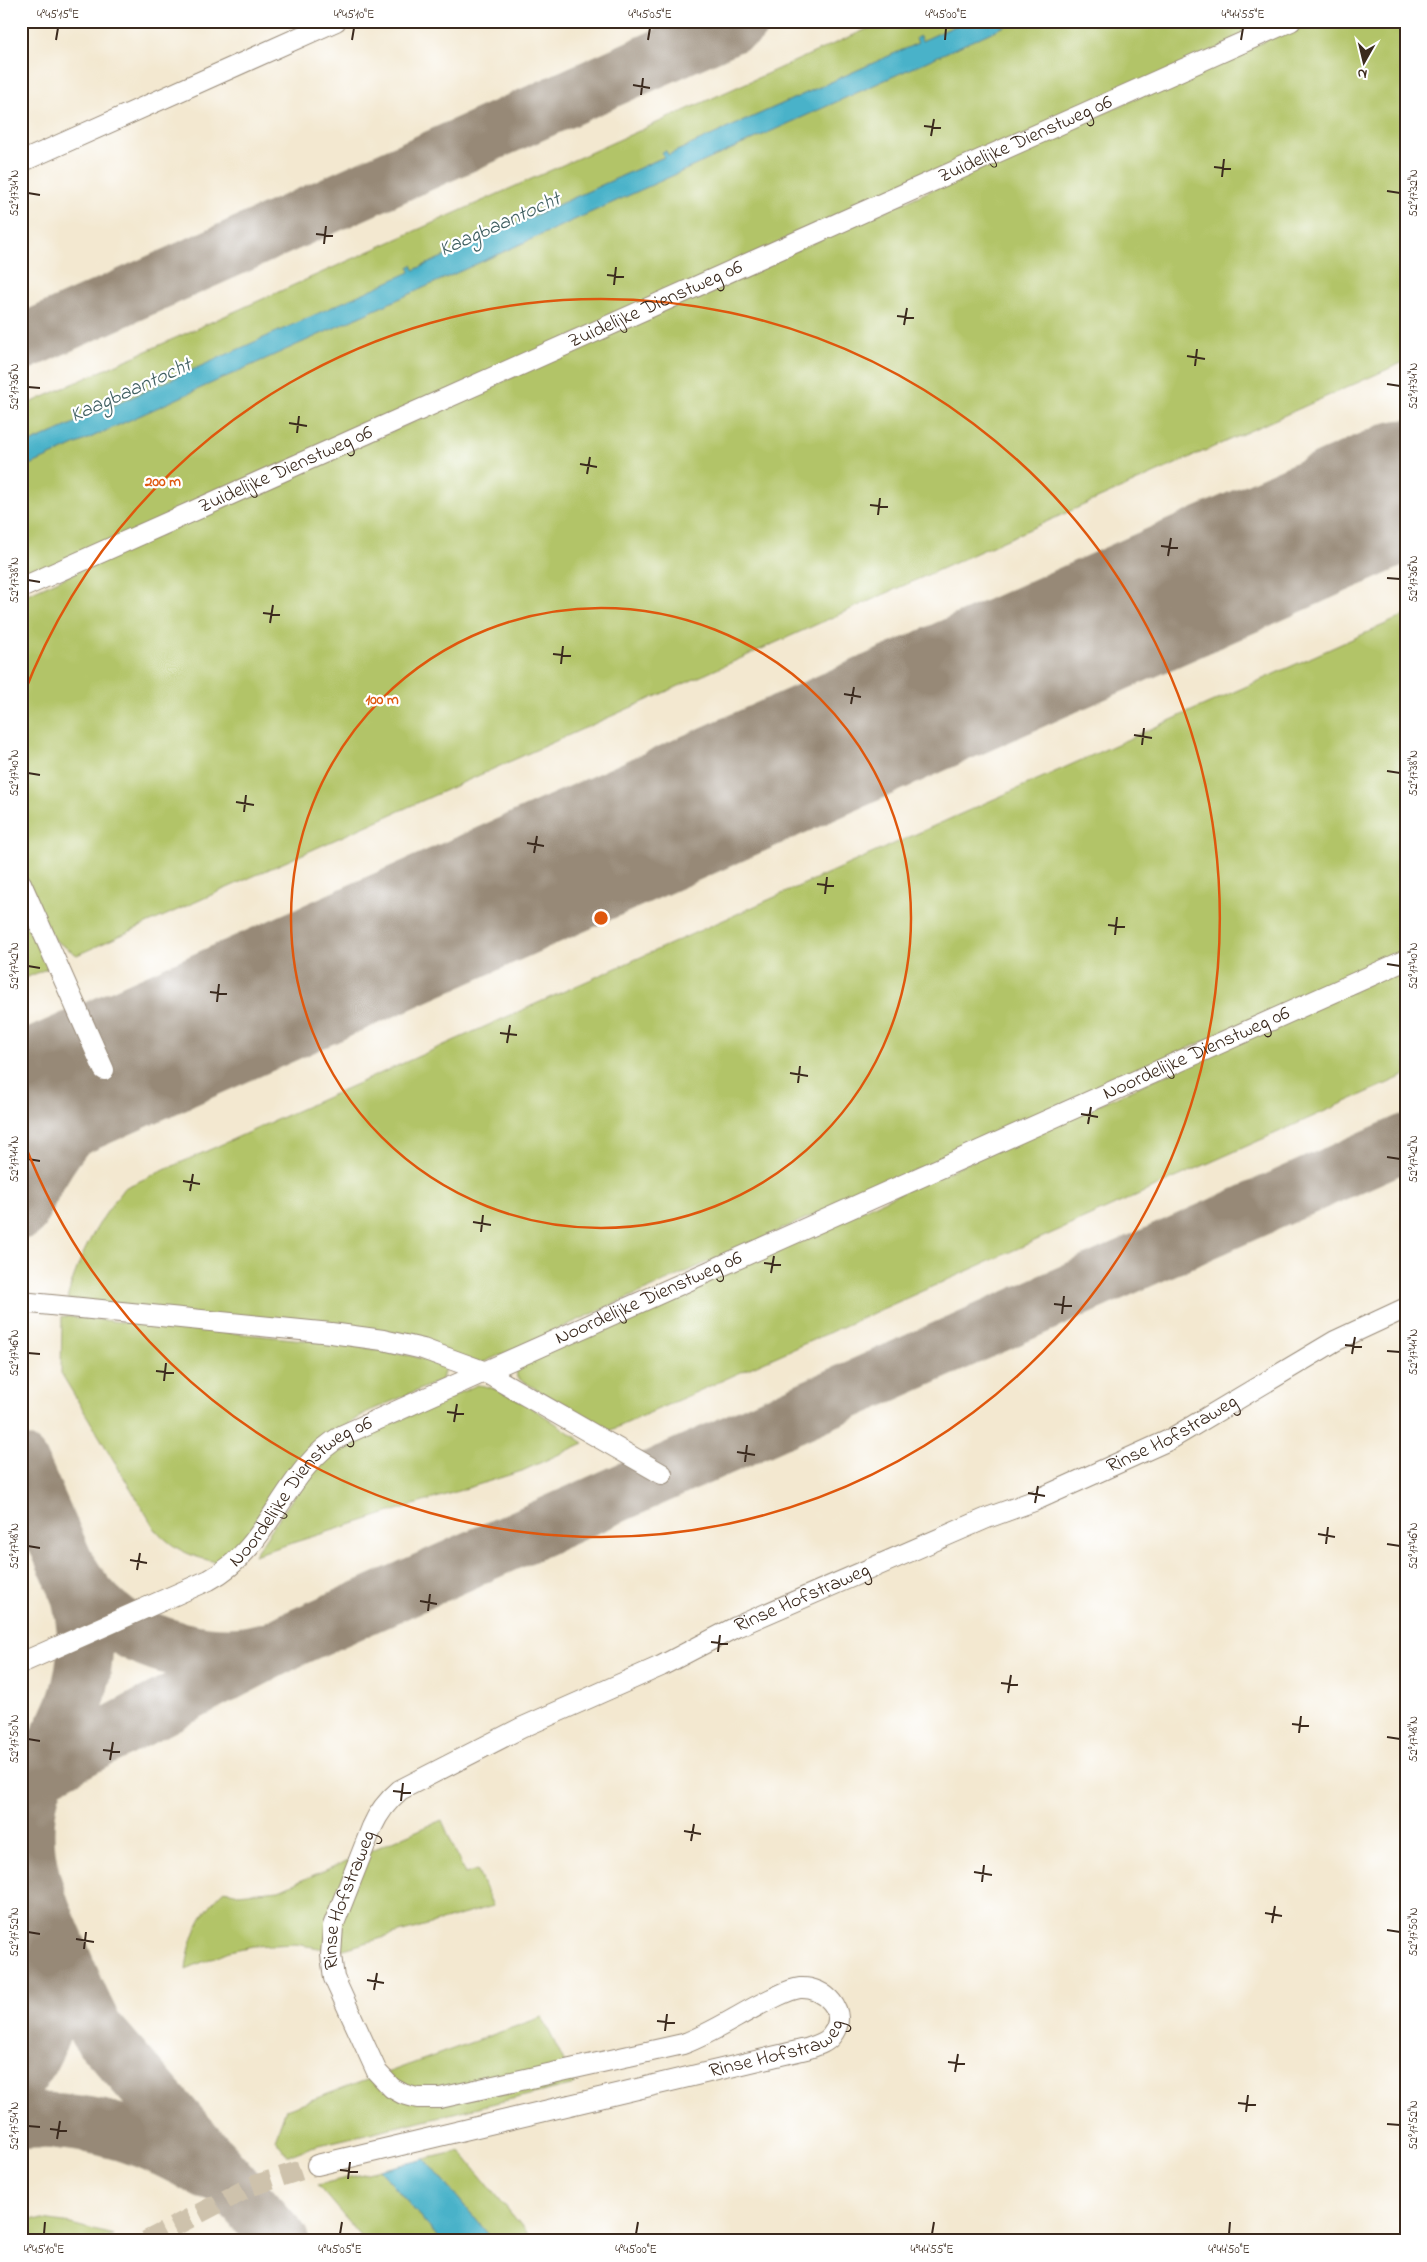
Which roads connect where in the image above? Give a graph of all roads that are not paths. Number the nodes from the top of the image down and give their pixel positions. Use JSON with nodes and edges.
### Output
{"nodes":[{"id":1,"x":336,"y":21,"type":"edge"},
{"id":2,"x":1291,"y":21,"type":"edge"},
{"id":3,"x":21,"y":162,"type":"edge"},
{"id":4,"x":21,"y":588,"type":"edge"},
{"id":5,"x":21,"y":883,"type":"edge"},
{"id":6,"x":1406,"y":960,"type":"edge"},
{"id":7,"x":104,"y":1070,"type":"dead end"},
{"id":8,"x":21,"y":1302,"type":"edge"},
{"id":9,"x":1406,"y":1308,"type":"edge"},
{"id":10,"x":483,"y":1371,"type":"junction"},
{"id":11,"x":662,"y":1474,"type":"dead end"},
{"id":12,"x":21,"y":1663,"type":"edge"},
{"id":13,"x":317,"y":2165,"type":"tunnel mouth"}],
"edges":[{"from":1,"to":3,"type":"lane"},
{"from":2,"to":4,"type":"lane","name":"Zuidelijke Dienstweg 06"},
{"from":5,"to":7,"type":"lane"},
{"from":6,"to":10,"type":"lane","name":"Noordelijke Dienstweg 06"},
{"from":8,"to":10,"type":"lane"},
{"from":9,"to":13,"type":"lane","name":"Rinse Hofstraweg"},
{"from":10,"to":11,"type":"lane"},
{"from":10,"to":12,"type":"lane","name":"Noordelijke Dienstweg 06"}]}
